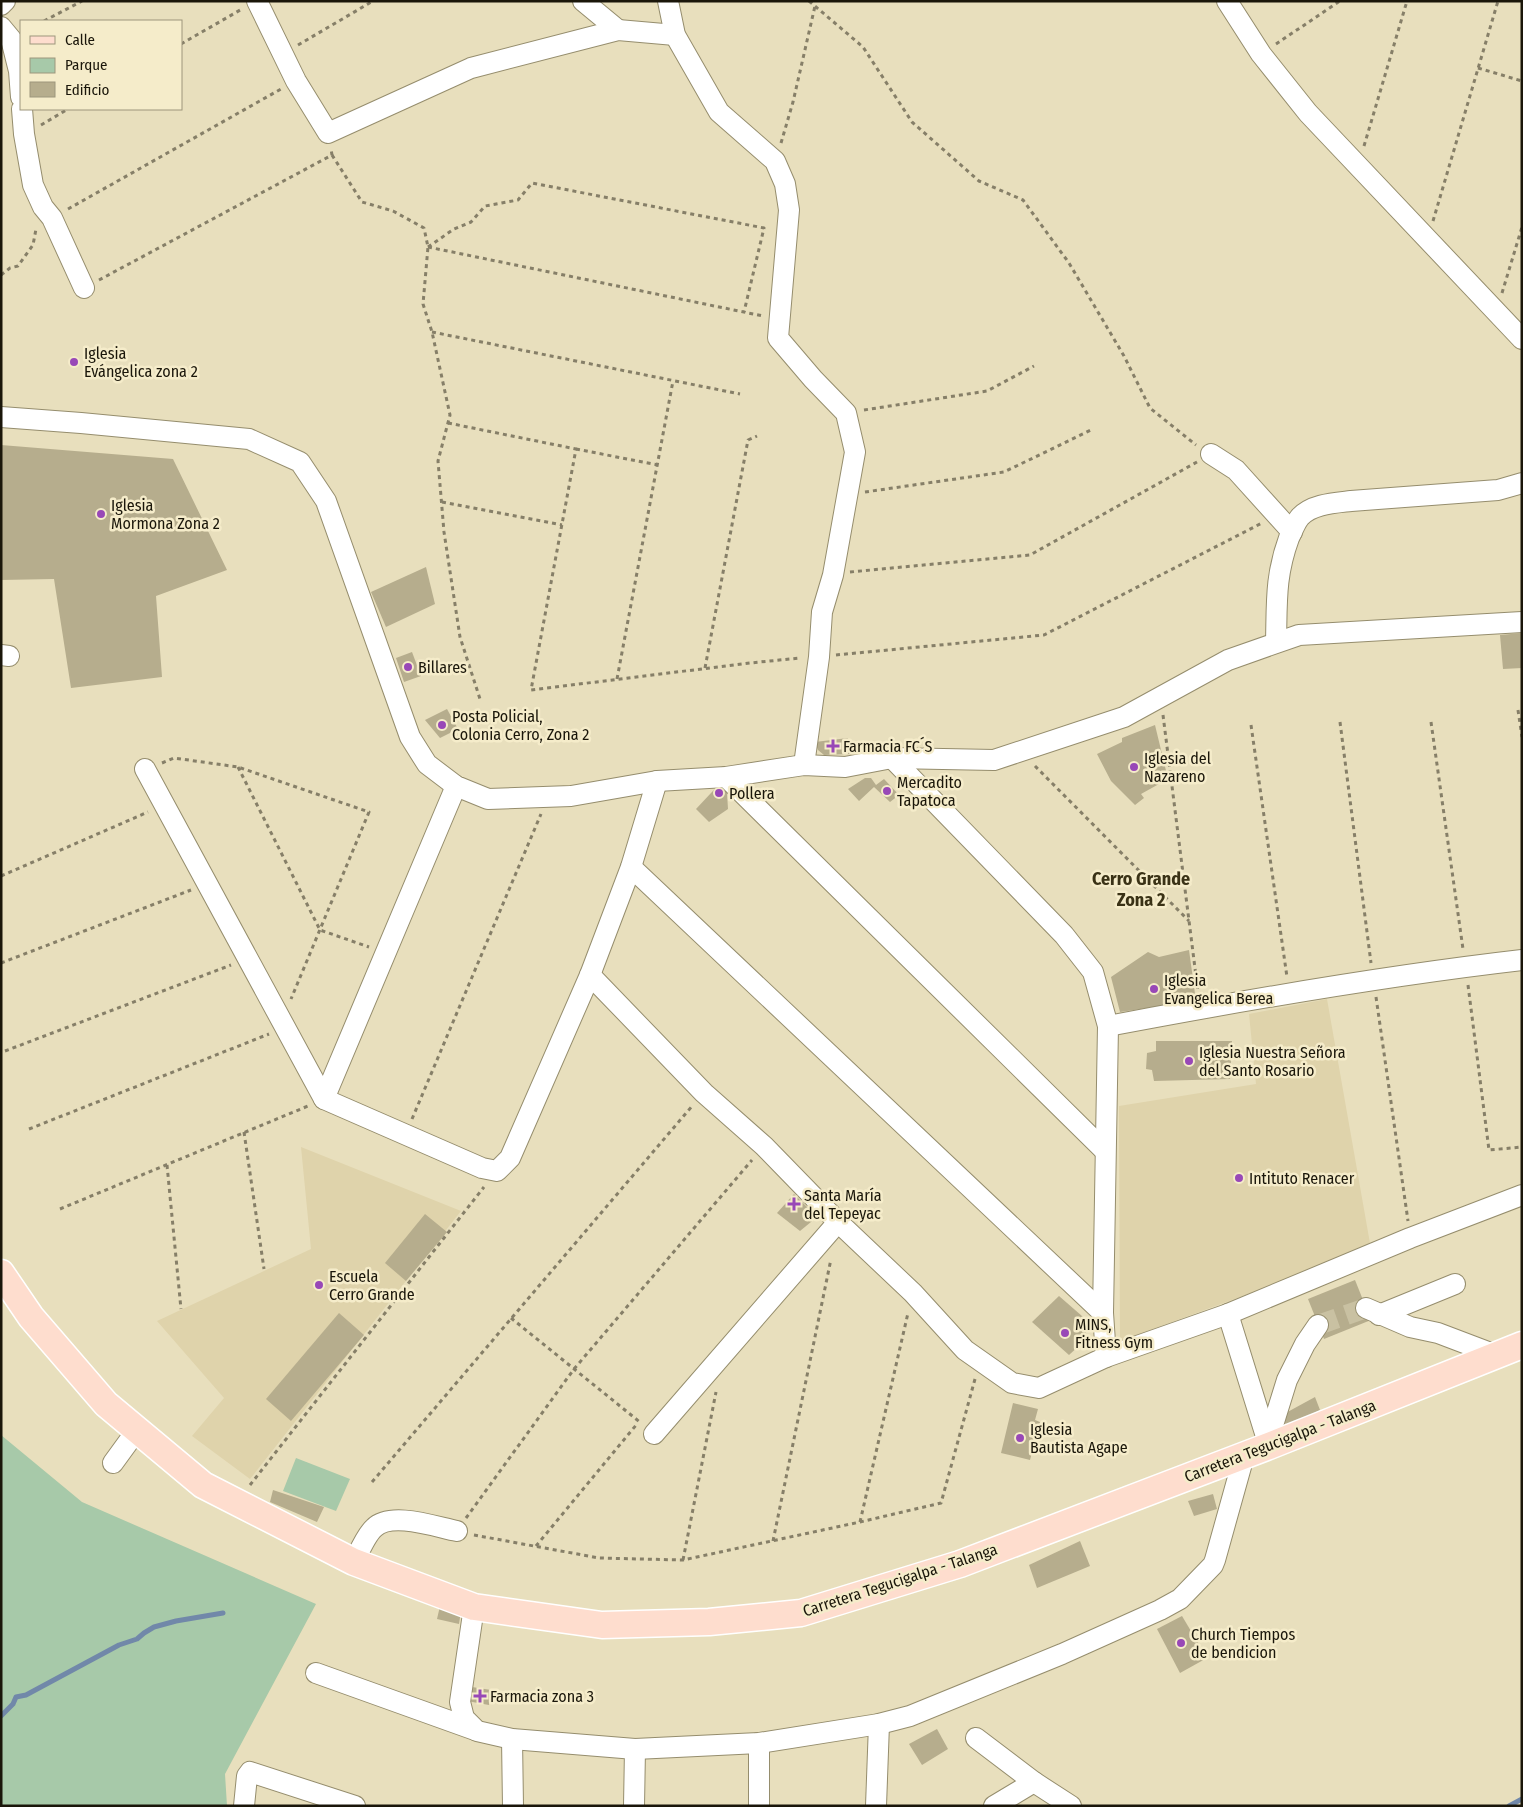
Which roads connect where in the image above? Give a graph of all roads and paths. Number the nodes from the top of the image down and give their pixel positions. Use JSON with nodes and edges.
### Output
{"nodes":[{"id":1,"x":6,"y":1,"type":"edge"},
{"id":2,"x":82,"y":1,"type":"edge"},
{"id":3,"x":373,"y":1,"type":"edge"},
{"id":4,"x":583,"y":1,"type":"edge"},
{"id":5,"x":668,"y":1,"type":"edge"},
{"id":6,"x":809,"y":1,"type":"edge"},
{"id":7,"x":1227,"y":1,"type":"edge"},
{"id":8,"x":1340,"y":1,"type":"edge"},
{"id":9,"x":1408,"y":1,"type":"edge"},
{"id":10,"x":1498,"y":1,"type":"edge"},
{"id":11,"x":252,"y":4,"type":"edge"},
{"id":12,"x":1,"y":5,"type":"edge"},
{"id":13,"x":815,"y":6,"type":"junction"},
{"id":14,"x":46,"y":20,"type":"edge"},
{"id":15,"x":1,"y":26,"type":"edge"},
{"id":16,"x":618,"y":30,"type":"junction"},
{"id":17,"x":675,"y":35,"type":"junction"},
{"id":18,"x":182,"y":43,"type":"edge"},
{"id":19,"x":283,"y":54,"type":"junction"},
{"id":20,"x":1261,"y":54,"type":"junction"},
{"id":21,"x":1478,"y":68,"type":"junction"},
{"id":22,"x":296,"y":81,"type":"junction"},
{"id":23,"x":1522,"y":81,"type":"edge"},
{"id":24,"x":20,"y":84,"type":"edge"},
{"id":25,"x":22,"y":110,"type":"edge"},
{"id":26,"x":66,"y":110,"type":"edge"},
{"id":27,"x":24,"y":134,"type":"junction"},
{"id":28,"x":328,"y":134,"type":"junction"},
{"id":29,"x":332,"y":156,"type":"junction"},
{"id":30,"x":775,"y":161,"type":"junction"},
{"id":31,"x":1358,"y":166,"type":"junction"},
{"id":32,"x":47,"y":212,"type":"junction"},
{"id":33,"x":1522,"y":227,"type":"edge"},
{"id":34,"x":1428,"y":240,"type":"junction"},
{"id":35,"x":428,"y":247,"type":"junction"},
{"id":36,"x":1,"y":274,"type":"edge"},
{"id":37,"x":84,"y":288,"type":"joint"},
{"id":38,"x":744,"y":312,"type":"junction"},
{"id":39,"x":1496,"y":313,"type":"junction"},
{"id":40,"x":781,"y":320,"type":"junction"},
{"id":41,"x":432,"y":332,"type":"junction"},
{"id":42,"x":1522,"y":339,"type":"edge"},
{"id":43,"x":1034,"y":366,"type":"dead end"},
{"id":44,"x":674,"y":381,"type":"junction"},
{"id":45,"x":740,"y":394,"type":"dead end"},
{"id":46,"x":846,"y":413,"type":"junction"},
{"id":47,"x":1,"y":417,"type":"edge"},
{"id":48,"x":448,"y":423,"type":"junction"},
{"id":49,"x":1091,"y":430,"type":"dead end"},
{"id":50,"x":757,"y":436,"type":"dead end"},
{"id":51,"x":576,"y":449,"type":"junction"},
{"id":52,"x":1211,"y":454,"type":"junction"},
{"id":53,"x":658,"y":465,"type":"junction"},
{"id":54,"x":1522,"y":483,"type":"edge"},
{"id":55,"x":847,"y":495,"type":"junction"},
{"id":56,"x":442,"y":502,"type":"junction"},
{"id":57,"x":1276,"y":516,"type":"junction"},
{"id":58,"x":562,"y":525,"type":"junction"},
{"id":59,"x":1292,"y":532,"type":"junction"},
{"id":60,"x":834,"y":575,"type":"junction"},
{"id":61,"x":1522,"y":622,"type":"edge"},
{"id":62,"x":1276,"y":642,"type":"junction"},
{"id":63,"x":819,"y":657,"type":"junction"},
{"id":64,"x":705,"y":668,"type":"junction"},
{"id":65,"x":617,"y":680,"type":"junction"},
{"id":66,"x":1161,"y":697,"type":"junction"},
{"id":67,"x":480,"y":699,"type":"dead end"},
{"id":68,"x":1518,"y":710,"type":"dead end"},
{"id":69,"x":1250,"y":724,"type":"dead end"},
{"id":70,"x":1522,"y":737,"type":"edge"},
{"id":71,"x":1021,"y":751,"type":"junction"},
{"id":72,"x":892,"y":758,"type":"junction"},
{"id":73,"x":804,"y":765,"type":"junction"},
{"id":74,"x":238,"y":766,"type":"junction"},
{"id":75,"x":145,"y":769,"type":"joint"},
{"id":76,"x":726,"y":777,"type":"junction"},
{"id":77,"x":657,"y":781,"type":"junction"},
{"id":78,"x":456,"y":786,"type":"junction"},
{"id":79,"x":548,"y":797,"type":"junction"},
{"id":80,"x":165,"y":805,"type":"junction"},
{"id":81,"x":632,"y":867,"type":"junction"},
{"id":82,"x":1,"y":876,"type":"edge"},
{"id":83,"x":208,"y":884,"type":"junction"},
{"id":84,"x":1190,"y":922,"type":"junction"},
{"id":85,"x":320,"y":930,"type":"junction"},
{"id":86,"x":386,"y":954,"type":"junction"},
{"id":87,"x":248,"y":958,"type":"junction"},
{"id":88,"x":1522,"y":960,"type":"edge"},
{"id":89,"x":1,"y":962,"type":"edge"},
{"id":90,"x":590,"y":975,"type":"junction"},
{"id":91,"x":1290,"y":994,"type":"junction"},
{"id":92,"x":1200,"y":1009,"type":"junction"},
{"id":93,"x":284,"y":1024,"type":"junction"},
{"id":94,"x":1108,"y":1026,"type":"junction"},
{"id":95,"x":5,"y":1051,"type":"dead end"},
{"id":96,"x":704,"y":1093,"type":"junction"},
{"id":97,"x":324,"y":1099,"type":"junction"},
{"id":98,"x":29,"y":1128,"type":"dead end"},
{"id":99,"x":244,"y":1132,"type":"junction"},
{"id":100,"x":405,"y":1135,"type":"junction"},
{"id":101,"x":764,"y":1146,"type":"junction"},
{"id":102,"x":1105,"y":1151,"type":"junction"},
{"id":103,"x":167,"y":1165,"type":"junction"},
{"id":104,"x":497,"y":1171,"type":"junction"},
{"id":105,"x":1522,"y":1195,"type":"edge"},
{"id":106,"x":60,"y":1209,"type":"dead end"},
{"id":107,"x":838,"y":1222,"type":"junction"},
{"id":108,"x":264,"y":1269,"type":"dead end"},
{"id":109,"x":1,"y":1273,"type":"edge"},
{"id":110,"x":1454,"y":1284,"type":"dead end"},
{"id":111,"x":913,"y":1293,"type":"junction"},
{"id":112,"x":181,"y":1310,"type":"dead end"},
{"id":113,"x":1103,"y":1313,"type":"junction"},
{"id":114,"x":1228,"y":1314,"type":"junction"},
{"id":115,"x":511,"y":1318,"type":"junction"},
{"id":116,"x":1318,"y":1325,"type":"tunnel mouth"},
{"id":117,"x":1522,"y":1345,"type":"edge"},
{"id":118,"x":1496,"y":1355,"type":"junction"},
{"id":119,"x":723,"y":1357,"type":"junction"},
{"id":120,"x":1106,"y":1357,"type":"junction"},
{"id":121,"x":980,"y":1361,"type":"junction"},
{"id":122,"x":574,"y":1369,"type":"junction"},
{"id":123,"x":647,"y":1428,"type":"junction"},
{"id":124,"x":137,"y":1430,"type":"junction"},
{"id":125,"x":1273,"y":1444,"type":"junction"},
{"id":126,"x":1244,"y":1456,"type":"junction"},
{"id":127,"x":113,"y":1463,"type":"dead end"},
{"id":128,"x":372,"y":1482,"type":"dead end"},
{"id":129,"x":236,"y":1502,"type":"junction"},
{"id":130,"x":860,"y":1522,"type":"junction"},
{"id":131,"x":457,"y":1531,"type":"junction"},
{"id":132,"x":772,"y":1542,"type":"junction"},
{"id":133,"x":535,"y":1546,"type":"junction"},
{"id":134,"x":683,"y":1560,"type":"junction"},
{"id":135,"x":354,"y":1562,"type":"junction"},
{"id":136,"x":474,"y":1607,"type":"junction"},
{"id":137,"x":316,"y":1673,"type":"dead end"},
{"id":138,"x":879,"y":1724,"type":"junction"},
{"id":139,"x":477,"y":1731,"type":"junction"},
{"id":140,"x":976,"y":1738,"type":"dead end"},
{"id":141,"x":512,"y":1739,"type":"junction"},
{"id":142,"x":759,"y":1743,"type":"junction"},
{"id":143,"x":635,"y":1749,"type":"junction"},
{"id":144,"x":1034,"y":1782,"type":"junction"},
{"id":145,"x":244,"y":1806,"type":"edge"},
{"id":146,"x":355,"y":1806,"type":"edge"},
{"id":147,"x":513,"y":1806,"type":"edge"},
{"id":148,"x":634,"y":1806,"type":"edge"},
{"id":149,"x":758,"y":1806,"type":"edge"},
{"id":150,"x":876,"y":1806,"type":"edge"},
{"id":151,"x":994,"y":1806,"type":"edge"},
{"id":152,"x":1072,"y":1806,"type":"edge"}],
"edges":[{"from":1,"to":12,"type":"street"},
{"from":2,"to":14,"type":"path"},
{"from":3,"to":19,"type":"path"},
{"from":4,"to":16,"type":"street"},
{"from":5,"to":17,"type":"street"},
{"from":6,"to":13,"type":"path"},
{"from":7,"to":20,"type":"street"},
{"from":8,"to":20,"type":"path"},
{"from":9,"to":31,"type":"path"},
{"from":10,"to":21,"type":"path"},
{"from":11,"to":18,"type":"path"},
{"from":11,"to":19,"type":"street"},
{"from":13,"to":30,"type":"path"},
{"from":13,"to":52,"type":"path"},
{"from":15,"to":24,"type":"street"},
{"from":16,"to":17,"type":"street"},
{"from":16,"to":28,"type":"street"},
{"from":17,"to":30,"type":"street"},
{"from":19,"to":22,"type":"street"},
{"from":20,"to":31,"type":"street"},
{"from":21,"to":23,"type":"path"},
{"from":21,"to":34,"type":"path"},
{"from":22,"to":28,"type":"street"},
{"from":22,"to":32,"type":"path"},
{"from":25,"to":27,"type":"street"},
{"from":26,"to":27,"type":"path"},
{"from":27,"to":32,"type":"street"},
{"from":28,"to":29,"type":"path"},
{"from":29,"to":35,"type":"path"},
{"from":29,"to":37,"type":"path"},
{"from":30,"to":40,"type":"street"},
{"from":31,"to":34,"type":"street"},
{"from":32,"to":36,"type":"path"},
{"from":32,"to":37,"type":"street"},
{"from":33,"to":39,"type":"path"},
{"from":34,"to":39,"type":"street"},
{"from":35,"to":38,"type":"path"},
{"from":35,"to":38,"type":"path"},
{"from":35,"to":41,"type":"path"},
{"from":38,"to":40,"type":"path"},
{"from":39,"to":42,"type":"street"},
{"from":40,"to":46,"type":"street"},
{"from":41,"to":44,"type":"path"},
{"from":41,"to":48,"type":"path"},
{"from":43,"to":46,"type":"path"},
{"from":44,"to":45,"type":"path"},
{"from":44,"to":53,"type":"path"},
{"from":46,"to":55,"type":"street"},
{"from":47,"to":78,"type":"street"},
{"from":48,"to":51,"type":"path"},
{"from":48,"to":56,"type":"path"},
{"from":49,"to":55,"type":"path"},
{"from":50,"to":64,"type":"path"},
{"from":51,"to":53,"type":"path"},
{"from":51,"to":58,"type":"path"},
{"from":52,"to":57,"type":"street"},
{"from":52,"to":60,"type":"path"},
{"from":53,"to":65,"type":"path"},
{"from":54,"to":59,"type":"street"},
{"from":55,"to":60,"type":"street"},
{"from":56,"to":58,"type":"path"},
{"from":56,"to":67,"type":"path"},
{"from":57,"to":59,"type":"street"},
{"from":57,"to":63,"type":"path"},
{"from":58,"to":65,"type":"path"},
{"from":59,"to":62,"type":"street"},
{"from":60,"to":63,"type":"street"},
{"from":61,"to":62,"type":"street"},
{"from":62,"to":66,"type":"street"},
{"from":63,"to":64,"type":"path"},
{"from":63,"to":73,"type":"street"},
{"from":64,"to":65,"type":"path"},
{"from":66,"to":71,"type":"street"},
{"from":66,"to":84,"type":"path"},
{"from":68,"to":70,"type":"path"},
{"from":69,"to":91,"type":"path"},
{"from":71,"to":72,"type":"street"},
{"from":71,"to":84,"type":"path"},
{"from":72,"to":73,"type":"street"},
{"from":72,"to":94,"type":"street"},
{"from":73,"to":76,"type":"street"},
{"from":74,"to":75,"type":"path"},
{"from":74,"to":85,"type":"path"},
{"from":74,"to":85,"type":"path"},
{"from":75,"to":80,"type":"street"},
{"from":76,"to":77,"type":"street"},
{"from":76,"to":102,"type":"street"},
{"from":77,"to":79,"type":"street"},
{"from":77,"to":81,"type":"street"},
{"from":78,"to":79,"type":"street"},
{"from":78,"to":86,"type":"street"},
{"from":79,"to":100,"type":"path"},
{"from":80,"to":82,"type":"path"},
{"from":80,"to":83,"type":"street"},
{"from":81,"to":90,"type":"street"},
{"from":81,"to":113,"type":"street"},
{"from":83,"to":87,"type":"street"},
{"from":83,"to":89,"type":"path"},
{"from":84,"to":92,"type":"path"},
{"from":85,"to":86,"type":"path"},
{"from":85,"to":93,"type":"path"},
{"from":86,"to":97,"type":"street"},
{"from":87,"to":93,"type":"street"},
{"from":87,"to":95,"type":"path"},
{"from":88,"to":91,"type":"street"},
{"from":90,"to":96,"type":"street"},
{"from":90,"to":104,"type":"street"},
{"from":91,"to":92,"type":"street"},
{"from":92,"to":94,"type":"street"},
{"from":93,"to":97,"type":"street"},
{"from":93,"to":98,"type":"path"},
{"from":94,"to":102,"type":"street"},
{"from":96,"to":101,"type":"street"},
{"from":96,"to":115,"type":"path"},
{"from":97,"to":99,"type":"path"},
{"from":97,"to":100,"type":"street"},
{"from":99,"to":103,"type":"path"},
{"from":99,"to":108,"type":"path"},
{"from":100,"to":104,"type":"street"},
{"from":101,"to":107,"type":"street"},
{"from":101,"to":122,"type":"path"},
{"from":102,"to":113,"type":"street"},
{"from":103,"to":106,"type":"path"},
{"from":103,"to":112,"type":"path"},
{"from":104,"to":129,"type":"path"},
{"from":105,"to":114,"type":"street"},
{"from":107,"to":111,"type":"street"},
{"from":107,"to":119,"type":"street"},
{"from":107,"to":132,"type":"path"},
{"from":109,"to":124,"type":"main road","name":"Carretera Tegucigalpa - Talanga"},
{"from":110,"to":118,"type":"street"},
{"from":111,"to":121,"type":"street"},
{"from":111,"to":130,"type":"path"},
{"from":113,"to":120,"type":"street"},
{"from":114,"to":120,"type":"street"},
{"from":114,"to":125,"type":"street"},
{"from":115,"to":122,"type":"path"},
{"from":115,"to":128,"type":"path"},
{"from":116,"to":125,"type":"street"},
{"from":117,"to":118,"type":"main road","name":"Carretera Tegucigalpa - Talanga"},
{"from":118,"to":125,"type":"main road","name":"Carretera Tegucigalpa - Talanga"},
{"from":119,"to":123,"type":"street"},
{"from":119,"to":134,"type":"path"},
{"from":120,"to":121,"type":"street"},
{"from":121,"to":130,"type":"path"},
{"from":122,"to":123,"type":"path"},
{"from":122,"to":131,"type":"path"},
{"from":123,"to":133,"type":"path"},
{"from":124,"to":127,"type":"street"},
{"from":124,"to":129,"type":"main road","name":"Carretera Tegucigalpa - Talanga"},
{"from":125,"to":126,"type":"main road","name":"Carretera Tegucigalpa - Talanga"},
{"from":126,"to":136,"type":"main road","name":"Carretera Tegucigalpa - Talanga"},
{"from":126,"to":138,"type":"street"},
{"from":129,"to":135,"type":"main road","name":"Carretera Tegucigalpa - Talanga"},
{"from":130,"to":132,"type":"path"},
{"from":131,"to":133,"type":"path"},
{"from":131,"to":135,"type":"street"},
{"from":132,"to":134,"type":"path"},
{"from":133,"to":134,"type":"path"},
{"from":135,"to":136,"type":"main road","name":"Carretera Tegucigalpa - Talanga"},
{"from":136,"to":139,"type":"street"},
{"from":137,"to":139,"type":"street"},
{"from":138,"to":142,"type":"street"},
{"from":138,"to":150,"type":"street"},
{"from":139,"to":141,"type":"street"},
{"from":140,"to":144,"type":"street"},
{"from":141,"to":143,"type":"street"},
{"from":141,"to":147,"type":"street"},
{"from":142,"to":143,"type":"street"},
{"from":142,"to":149,"type":"street"},
{"from":143,"to":148,"type":"street"},
{"from":144,"to":151,"type":"street"},
{"from":144,"to":152,"type":"street"},
{"from":145,"to":146,"type":"street"}]}
